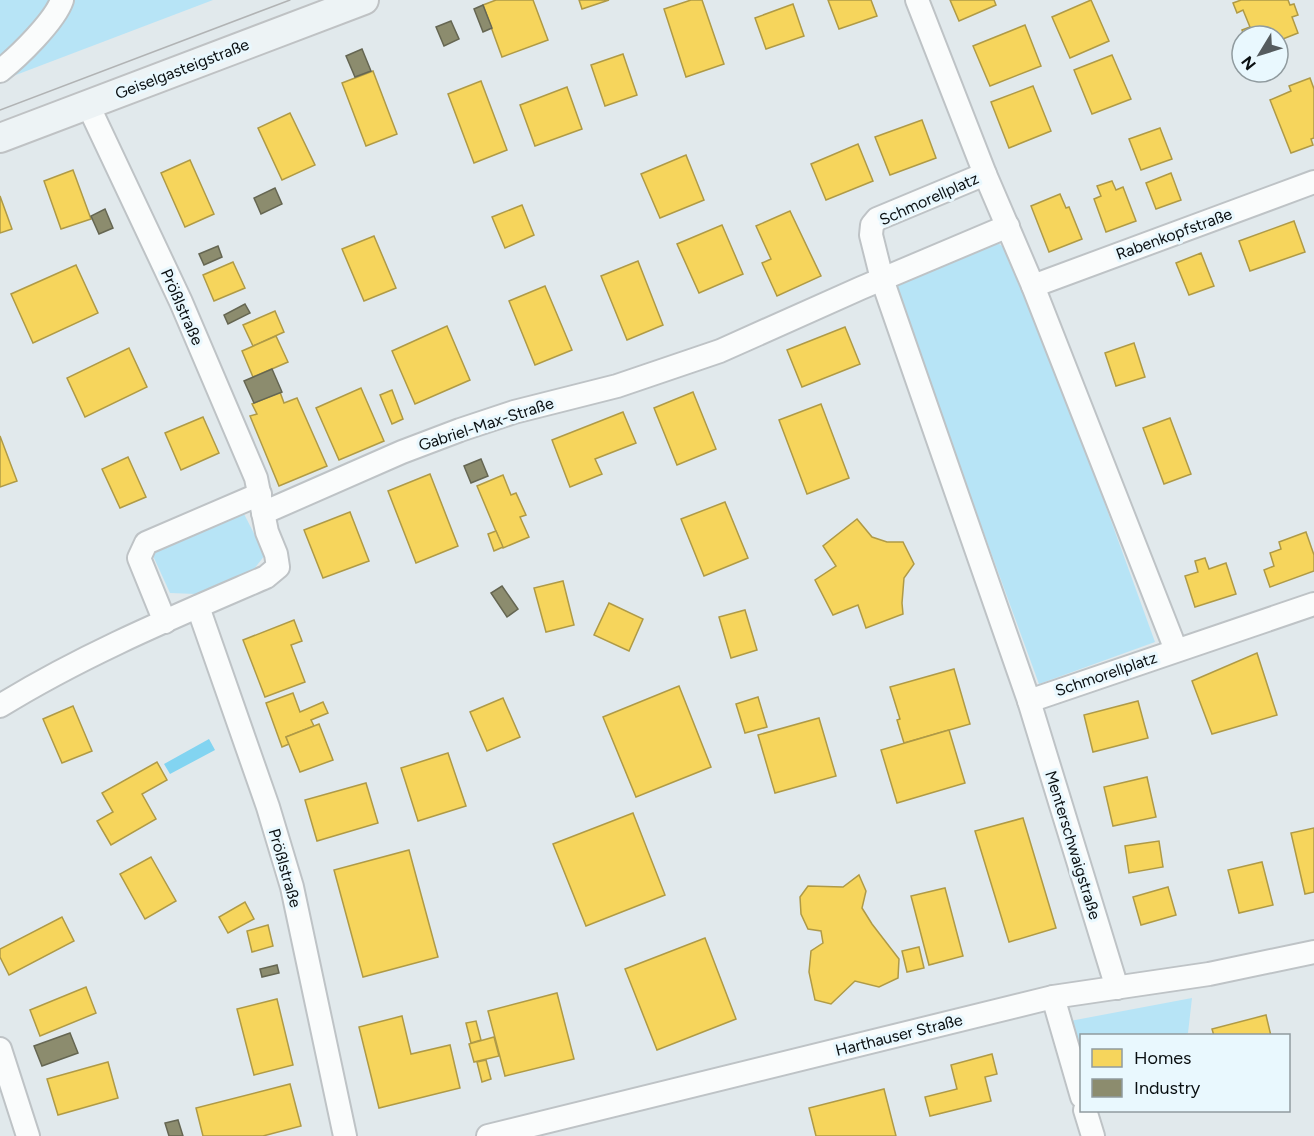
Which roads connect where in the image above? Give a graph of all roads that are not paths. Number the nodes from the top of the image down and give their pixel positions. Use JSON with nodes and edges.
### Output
{"nodes":[{"id":1,"x":62,"y":0,"type":"edge"},
{"id":2,"x":364,"y":0,"type":"edge"},
{"id":3,"x":917,"y":0,"type":"edge"},
{"id":4,"x":0,"y":71,"type":"edge"},
{"id":5,"x":88,"y":105,"type":"junction"},
{"id":6,"x":0,"y":138,"type":"edge"},
{"id":7,"x":985,"y":174,"type":"junction"},
{"id":8,"x":1314,"y":182,"type":"edge"},
{"id":9,"x":1008,"y":226,"type":"junction"},
{"id":10,"x":882,"y":279,"type":"junction"},
{"id":11,"x":1033,"y":286,"type":"junction"},
{"id":12,"x":262,"y":504,"type":"junction"},
{"id":13,"x":1314,"y":604,"type":"edge"},
{"id":14,"x":198,"y":607,"type":"junction"},
{"id":15,"x":165,"y":622,"type":"junction"},
{"id":16,"x":1176,"y":650,"type":"junction"},
{"id":17,"x":1029,"y":701,"type":"junction"},
{"id":18,"x":0,"y":706,"type":"edge"},
{"id":19,"x":1314,"y":952,"type":"edge"},
{"id":20,"x":1117,"y":988,"type":"junction"},
{"id":21,"x":1053,"y":997,"type":"junction"},
{"id":22,"x":0,"y":1048,"type":"edge"},
{"id":23,"x":1080,"y":1089,"type":"edge"},
{"id":24,"x":1087,"y":1112,"type":"edge"},
{"id":25,"x":28,"y":1136,"type":"edge"},
{"id":26,"x":345,"y":1136,"type":"edge"},
{"id":27,"x":488,"y":1136,"type":"edge"},
{"id":28,"x":1093,"y":1136,"type":"edge"}],
"edges":[{"from":1,"to":4,"type":"street"},
{"from":2,"to":5,"type":"main road","name":"Geiselgasteigstraße"},
{"from":3,"to":7,"type":"street"},
{"from":5,"to":6,"type":"main road","name":"Geiselgasteigstraße"},
{"from":5,"to":12,"type":"street","name":"Prößlstraße"},
{"from":7,"to":9,"type":"street","name":"Schmorellplatz"},
{"from":7,"to":10,"type":"street","name":"Schmorellplatz"},
{"from":8,"to":11,"type":"street","name":"Rabenkopfstraße"},
{"from":9,"to":10,"type":"street"},
{"from":9,"to":11,"type":"street","name":"Schmorellplatz"},
{"from":10,"to":12,"type":"street","name":"Gabriel-Max-Straße"},
{"from":10,"to":17,"type":"street","name":"Schmorellplatz"},
{"from":11,"to":16,"type":"street","name":"Schmorellplatz"},
{"from":12,"to":14,"type":"street"},
{"from":12,"to":15,"type":"street","name":"Gabriel-Max-Straße"},
{"from":13,"to":16,"type":"street"},
{"from":14,"to":15,"type":"street"},
{"from":14,"to":26,"type":"street","name":"Prößlstraße"},
{"from":15,"to":18,"type":"street"},
{"from":16,"to":17,"type":"street","name":"Schmorellplatz"},
{"from":17,"to":20,"type":"street","name":"Menterschwaigstraße"},
{"from":19,"to":20,"type":"street","name":"Harthauser Straße"},
{"from":20,"to":21,"type":"street","name":"Harthauser Straße"},
{"from":21,"to":23,"type":"street"},
{"from":21,"to":27,"type":"street","name":"Harthauser Straße"},
{"from":22,"to":25,"type":"street"},
{"from":24,"to":28,"type":"street"}]}
